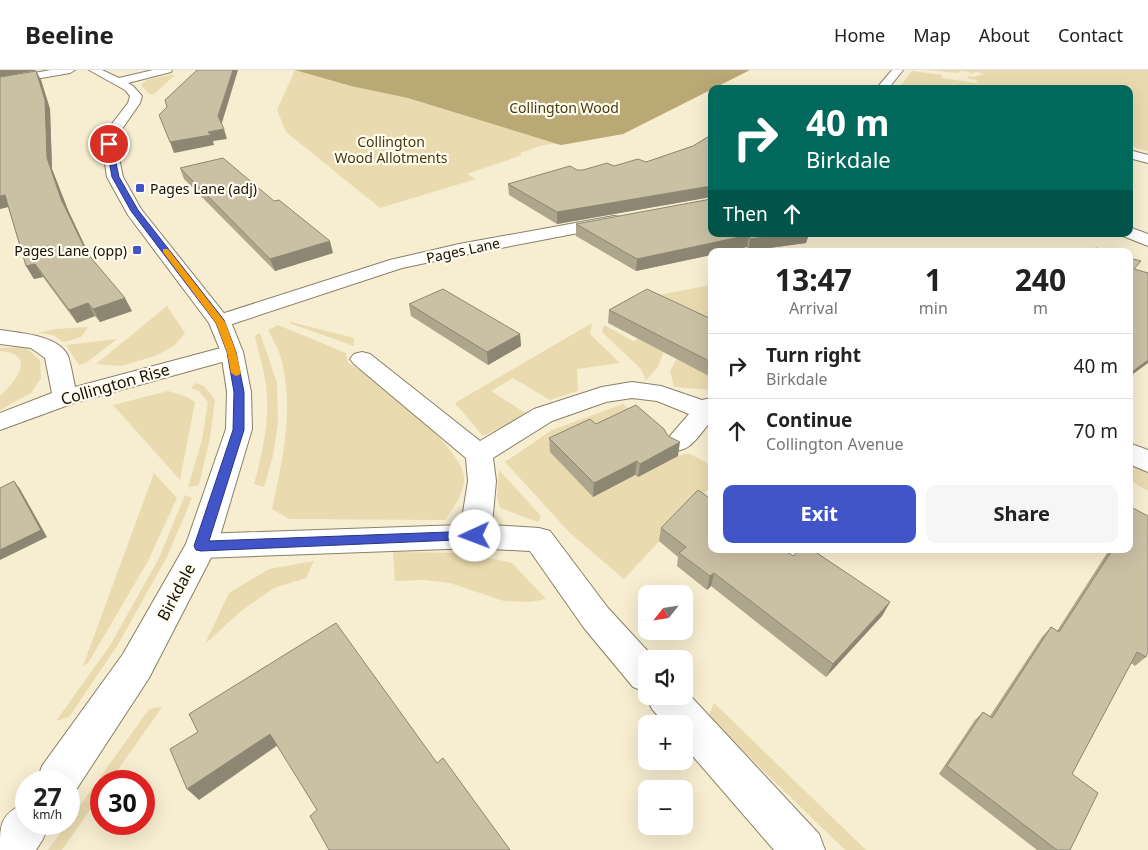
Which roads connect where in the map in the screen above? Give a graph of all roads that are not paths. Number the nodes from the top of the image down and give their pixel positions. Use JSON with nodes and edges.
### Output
{"nodes":[{"id":1,"x":70,"y":70,"type":"edge"},
{"id":2,"x":94,"y":70,"type":"edge"},
{"id":3,"x":167,"y":70,"type":"edge"},
{"id":4,"x":898,"y":70,"type":"edge"},
{"id":5,"x":0,"y":82,"type":"edge"},
{"id":6,"x":117,"y":82,"type":"junction"},
{"id":7,"x":885,"y":85,"type":"edge"},
{"id":8,"x":1133,"y":155,"type":"edge"},
{"id":9,"x":1148,"y":159,"type":"edge"},
{"id":10,"x":634,"y":218,"type":"edge"},
{"id":11,"x":1133,"y":234,"type":"edge"},
{"id":12,"x":1148,"y":241,"type":"edge"},
{"id":13,"x":220,"y":322,"type":"junction"},
{"id":14,"x":0,"y":337,"type":"edge"},
{"id":15,"x":232,"y":352,"type":"junction"},
{"id":16,"x":362,"y":359,"type":"dead end"},
{"id":17,"x":64,"y":397,"type":"junction"},
{"id":18,"x":708,"y":408,"type":"edge"},
{"id":19,"x":708,"y":409,"type":"edge"},
{"id":20,"x":0,"y":422,"type":"edge"},
{"id":21,"x":677,"y":443,"type":"edge"},
{"id":22,"x":479,"y":454,"type":"junction"},
{"id":23,"x":1133,"y":454,"type":"edge"},
{"id":24,"x":1148,"y":462,"type":"edge"},
{"id":25,"x":475,"y":536,"type":"junction"},
{"id":26,"x":201,"y":546,"type":"junction"},
{"id":27,"x":638,"y":666,"type":"edge"},
{"id":28,"x":673,"y":705,"type":"edge"},
{"id":29,"x":65,"y":770,"type":"edge"},
{"id":30,"x":20,"y":835,"type":"edge"},
{"id":31,"x":9,"y":850,"type":"edge"},
{"id":32,"x":803,"y":850,"type":"edge"}],
"edges":[{"from":1,"to":5,"type":"street"},
{"from":2,"to":6,"type":"street"},
{"from":3,"to":6,"type":"street"},
{"from":4,"to":7,"type":"street"},
{"from":6,"to":13,"type":"street","name":"Birkdale"},
{"from":8,"to":9,"type":"street"},
{"from":10,"to":13,"type":"street","name":"Pages Lane"},
{"from":11,"to":12,"type":"street"},
{"from":13,"to":15,"type":"street","name":"Birkdale"},
{"from":14,"to":17,"type":"street"},
{"from":15,"to":17,"type":"street","name":"Collington Rise"},
{"from":15,"to":26,"type":"street","name":"Birkdale"},
{"from":16,"to":22,"type":"street"},
{"from":17,"to":20,"type":"street","name":"Collington Rise"},
{"from":18,"to":22,"type":"street"},
{"from":19,"to":21,"type":"street"},
{"from":22,"to":25,"type":"street"},
{"from":23,"to":24,"type":"street"},
{"from":25,"to":26,"type":"street"},
{"from":25,"to":27,"type":"street"},
{"from":26,"to":29,"type":"street","name":"Birkdale"},
{"from":28,"to":32,"type":"street"},
{"from":30,"to":31,"type":"street"}]}
